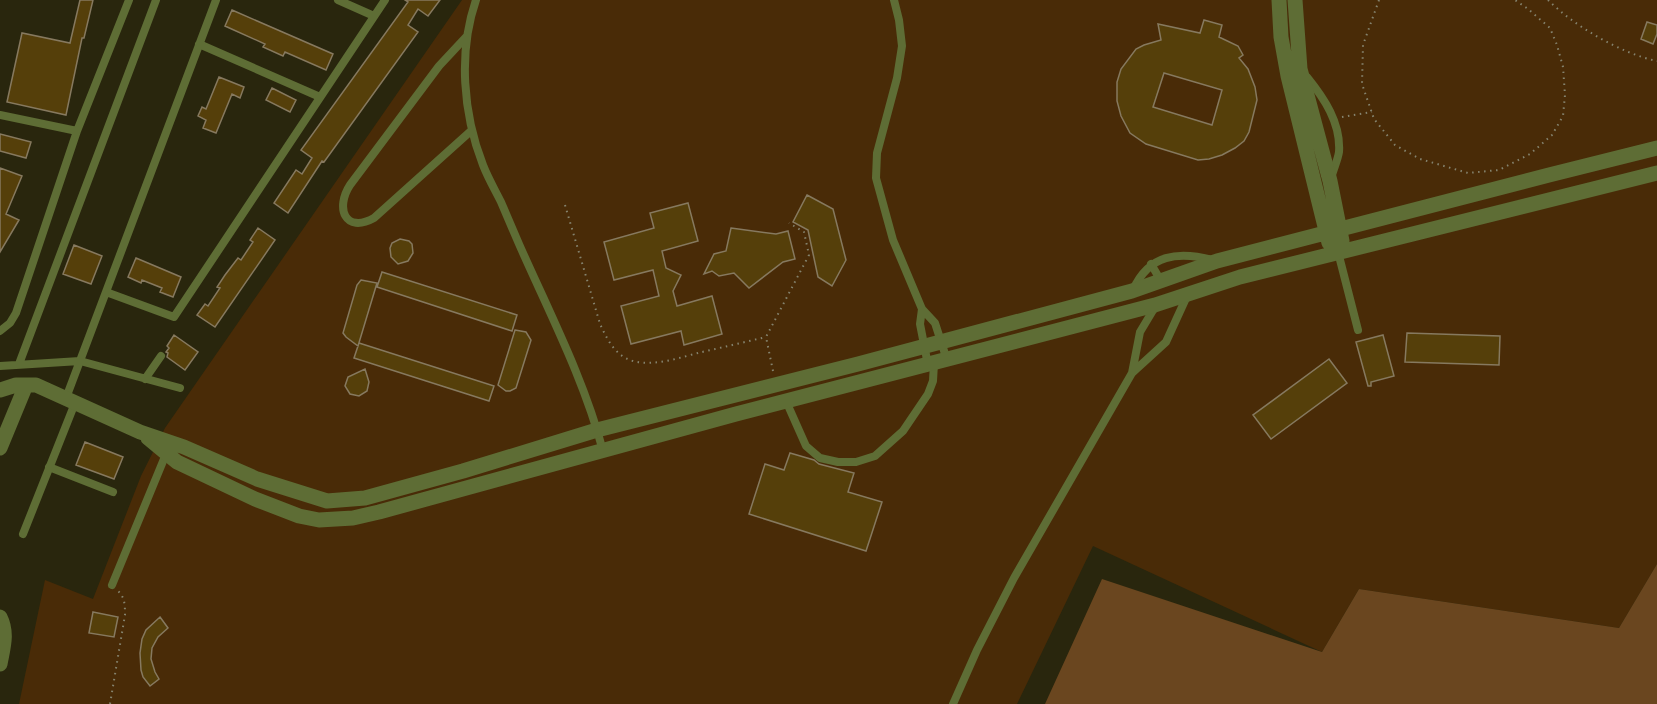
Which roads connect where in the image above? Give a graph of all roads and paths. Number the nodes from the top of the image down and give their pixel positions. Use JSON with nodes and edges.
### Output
{"nodes":[{"id":1,"x":129,"y":0,"type":"edge"},
{"id":2,"x":156,"y":0,"type":"edge"},
{"id":3,"x":216,"y":0,"type":"edge"},
{"id":4,"x":338,"y":0,"type":"edge"},
{"id":5,"x":385,"y":0,"type":"edge"},
{"id":6,"x":476,"y":0,"type":"edge"},
{"id":7,"x":894,"y":0,"type":"edge"},
{"id":8,"x":1279,"y":0,"type":"edge"},
{"id":9,"x":1295,"y":0,"type":"edge"},
{"id":10,"x":1379,"y":0,"type":"edge"},
{"id":11,"x":1515,"y":0,"type":"edge"},
{"id":12,"x":1548,"y":0,"type":"edge"},
{"id":13,"x":374,"y":16,"type":"junction"},
{"id":14,"x":467,"y":36,"type":"junction"},
{"id":15,"x":199,"y":44,"type":"junction"},
{"id":16,"x":1657,"y":61,"type":"edge"},
{"id":17,"x":1300,"y":69,"type":"junction"},
{"id":18,"x":320,"y":97,"type":"junction"},
{"id":19,"x":1372,"y":112,"type":"junction"},
{"id":20,"x":0,"y":115,"type":"edge"},
{"id":21,"x":1333,"y":119,"type":"junction"},
{"id":22,"x":472,"y":130,"type":"junction"},
{"id":23,"x":76,"y":131,"type":"junction"},
{"id":24,"x":1657,"y":148,"type":"edge"},
{"id":25,"x":1657,"y":173,"type":"edge"},
{"id":26,"x":1330,"y":181,"type":"junction"},
{"id":27,"x":565,"y":205,"type":"dead end"},
{"id":28,"x":789,"y":223,"type":"dead end"},
{"id":29,"x":1333,"y":232,"type":"junction"},
{"id":30,"x":1338,"y":253,"type":"junction"},
{"id":31,"x":1217,"y":261,"type":"junction"},
{"id":32,"x":1151,"y":264,"type":"junction"},
{"id":33,"x":1161,"y":281,"type":"junction"},
{"id":34,"x":1132,"y":291,"type":"junction"},
{"id":35,"x":106,"y":292,"type":"junction"},
{"id":36,"x":1188,"y":294,"type":"junction"},
{"id":37,"x":1155,"y":306,"type":"junction"},
{"id":38,"x":922,"y":309,"type":"junction"},
{"id":39,"x":1358,"y":330,"type":"dead end"},
{"id":40,"x":0,"y":331,"type":"edge"},
{"id":41,"x":766,"y":337,"type":"junction"},
{"id":42,"x":941,"y":342,"type":"junction"},
{"id":43,"x":924,"y":346,"type":"junction"},
{"id":44,"x":161,"y":356,"type":"dead end"},
{"id":45,"x":80,"y":361,"type":"junction"},
{"id":46,"x":936,"y":362,"type":"junction"},
{"id":47,"x":19,"y":364,"type":"junction"},
{"id":48,"x":0,"y":366,"type":"edge"},
{"id":49,"x":1132,"y":373,"type":"junction"},
{"id":50,"x":145,"y":379,"type":"junction"},
{"id":51,"x":26,"y":385,"type":"junction"},
{"id":52,"x":776,"y":385,"type":"junction"},
{"id":53,"x":180,"y":388,"type":"dead end"},
{"id":54,"x":0,"y":390,"type":"edge"},
{"id":55,"x":71,"y":400,"type":"junction"},
{"id":56,"x":786,"y":401,"type":"junction"},
{"id":57,"x":597,"y":430,"type":"junction"},
{"id":58,"x":140,"y":432,"type":"junction"},
{"id":59,"x":0,"y":448,"type":"edge"},
{"id":60,"x":603,"y":451,"type":"junction"},
{"id":61,"x":166,"y":454,"type":"junction"},
{"id":62,"x":49,"y":467,"type":"junction"},
{"id":63,"x":113,"y":492,"type":"dead end"},
{"id":64,"x":22,"y":534,"type":"dead end"},
{"id":65,"x":111,"y":585,"type":"joint"},
{"id":66,"x":0,"y":617,"type":"edge"},
{"id":67,"x":0,"y":664,"type":"edge"},
{"id":68,"x":110,"y":704,"type":"edge"},
{"id":69,"x":953,"y":704,"type":"edge"}],
"edges":[{"from":1,"to":23,"type":"lane"},
{"from":2,"to":47,"type":"lane"},
{"from":3,"to":15,"type":"lane"},
{"from":4,"to":13,"type":"lane"},
{"from":5,"to":13,"type":"lane"},
{"from":6,"to":14,"type":"lane"},
{"from":7,"to":38,"type":"lane"},
{"from":8,"to":29,"type":"street"},
{"from":9,"to":17,"type":"street"},
{"from":10,"to":19,"type":"path"},
{"from":11,"to":19,"type":"path"},
{"from":12,"to":16,"type":"path"},
{"from":13,"to":18,"type":"lane"},
{"from":14,"to":22,"type":"lane"},
{"from":14,"to":22,"type":"lane"},
{"from":15,"to":18,"type":"lane"},
{"from":15,"to":35,"type":"lane"},
{"from":17,"to":21,"type":"lane"},
{"from":17,"to":26,"type":"street"},
{"from":18,"to":35,"type":"lane"},
{"from":19,"to":21,"type":"path"},
{"from":20,"to":23,"type":"lane"},
{"from":21,"to":26,"type":"lane"},
{"from":22,"to":57,"type":"lane"},
{"from":23,"to":40,"type":"lane"},
{"from":24,"to":29,"type":"street"},
{"from":25,"to":30,"type":"street"},
{"from":26,"to":29,"type":"street"},
{"from":27,"to":41,"type":"path"},
{"from":28,"to":41,"type":"path"},
{"from":29,"to":30,"type":"street"},
{"from":29,"to":31,"type":"street"},
{"from":30,"to":36,"type":"street"},
{"from":30,"to":39,"type":"lane"},
{"from":31,"to":32,"type":"lane"},
{"from":31,"to":33,"type":"street"},
{"from":32,"to":33,"type":"lane"},
{"from":32,"to":34,"type":"lane"},
{"from":33,"to":34,"type":"street"},
{"from":34,"to":42,"type":"street"},
{"from":35,"to":45,"type":"lane"},
{"from":36,"to":37,"type":"street"},
{"from":36,"to":49,"type":"lane"},
{"from":37,"to":46,"type":"street"},
{"from":37,"to":49,"type":"lane"},
{"from":38,"to":42,"type":"lane"},
{"from":38,"to":43,"type":"lane"},
{"from":41,"to":52,"type":"path"},
{"from":42,"to":43,"type":"street"},
{"from":42,"to":46,"type":"lane"},
{"from":43,"to":46,"type":"lane"},
{"from":43,"to":52,"type":"street"},
{"from":44,"to":50,"type":"lane"},
{"from":45,"to":47,"type":"lane"},
{"from":45,"to":50,"type":"lane"},
{"from":45,"to":55,"type":"lane"},
{"from":46,"to":56,"type":"street"},
{"from":46,"to":56,"type":"lane"},
{"from":47,"to":48,"type":"lane"},
{"from":49,"to":69,"type":"lane"},
{"from":50,"to":53,"type":"lane"},
{"from":51,"to":54,"type":"street"},
{"from":51,"to":55,"type":"street"},
{"from":51,"to":59,"type":"street"},
{"from":52,"to":57,"type":"street"},
{"from":55,"to":58,"type":"street"},
{"from":55,"to":62,"type":"lane"},
{"from":56,"to":60,"type":"street"},
{"from":57,"to":58,"type":"street"},
{"from":57,"to":60,"type":"lane"},
{"from":58,"to":61,"type":"street"},
{"from":60,"to":61,"type":"street"},
{"from":61,"to":65,"type":"lane"},
{"from":62,"to":63,"type":"lane"},
{"from":62,"to":64,"type":"lane"},
{"from":65,"to":68,"type":"path"},
{"from":66,"to":67,"type":"street"}]}
